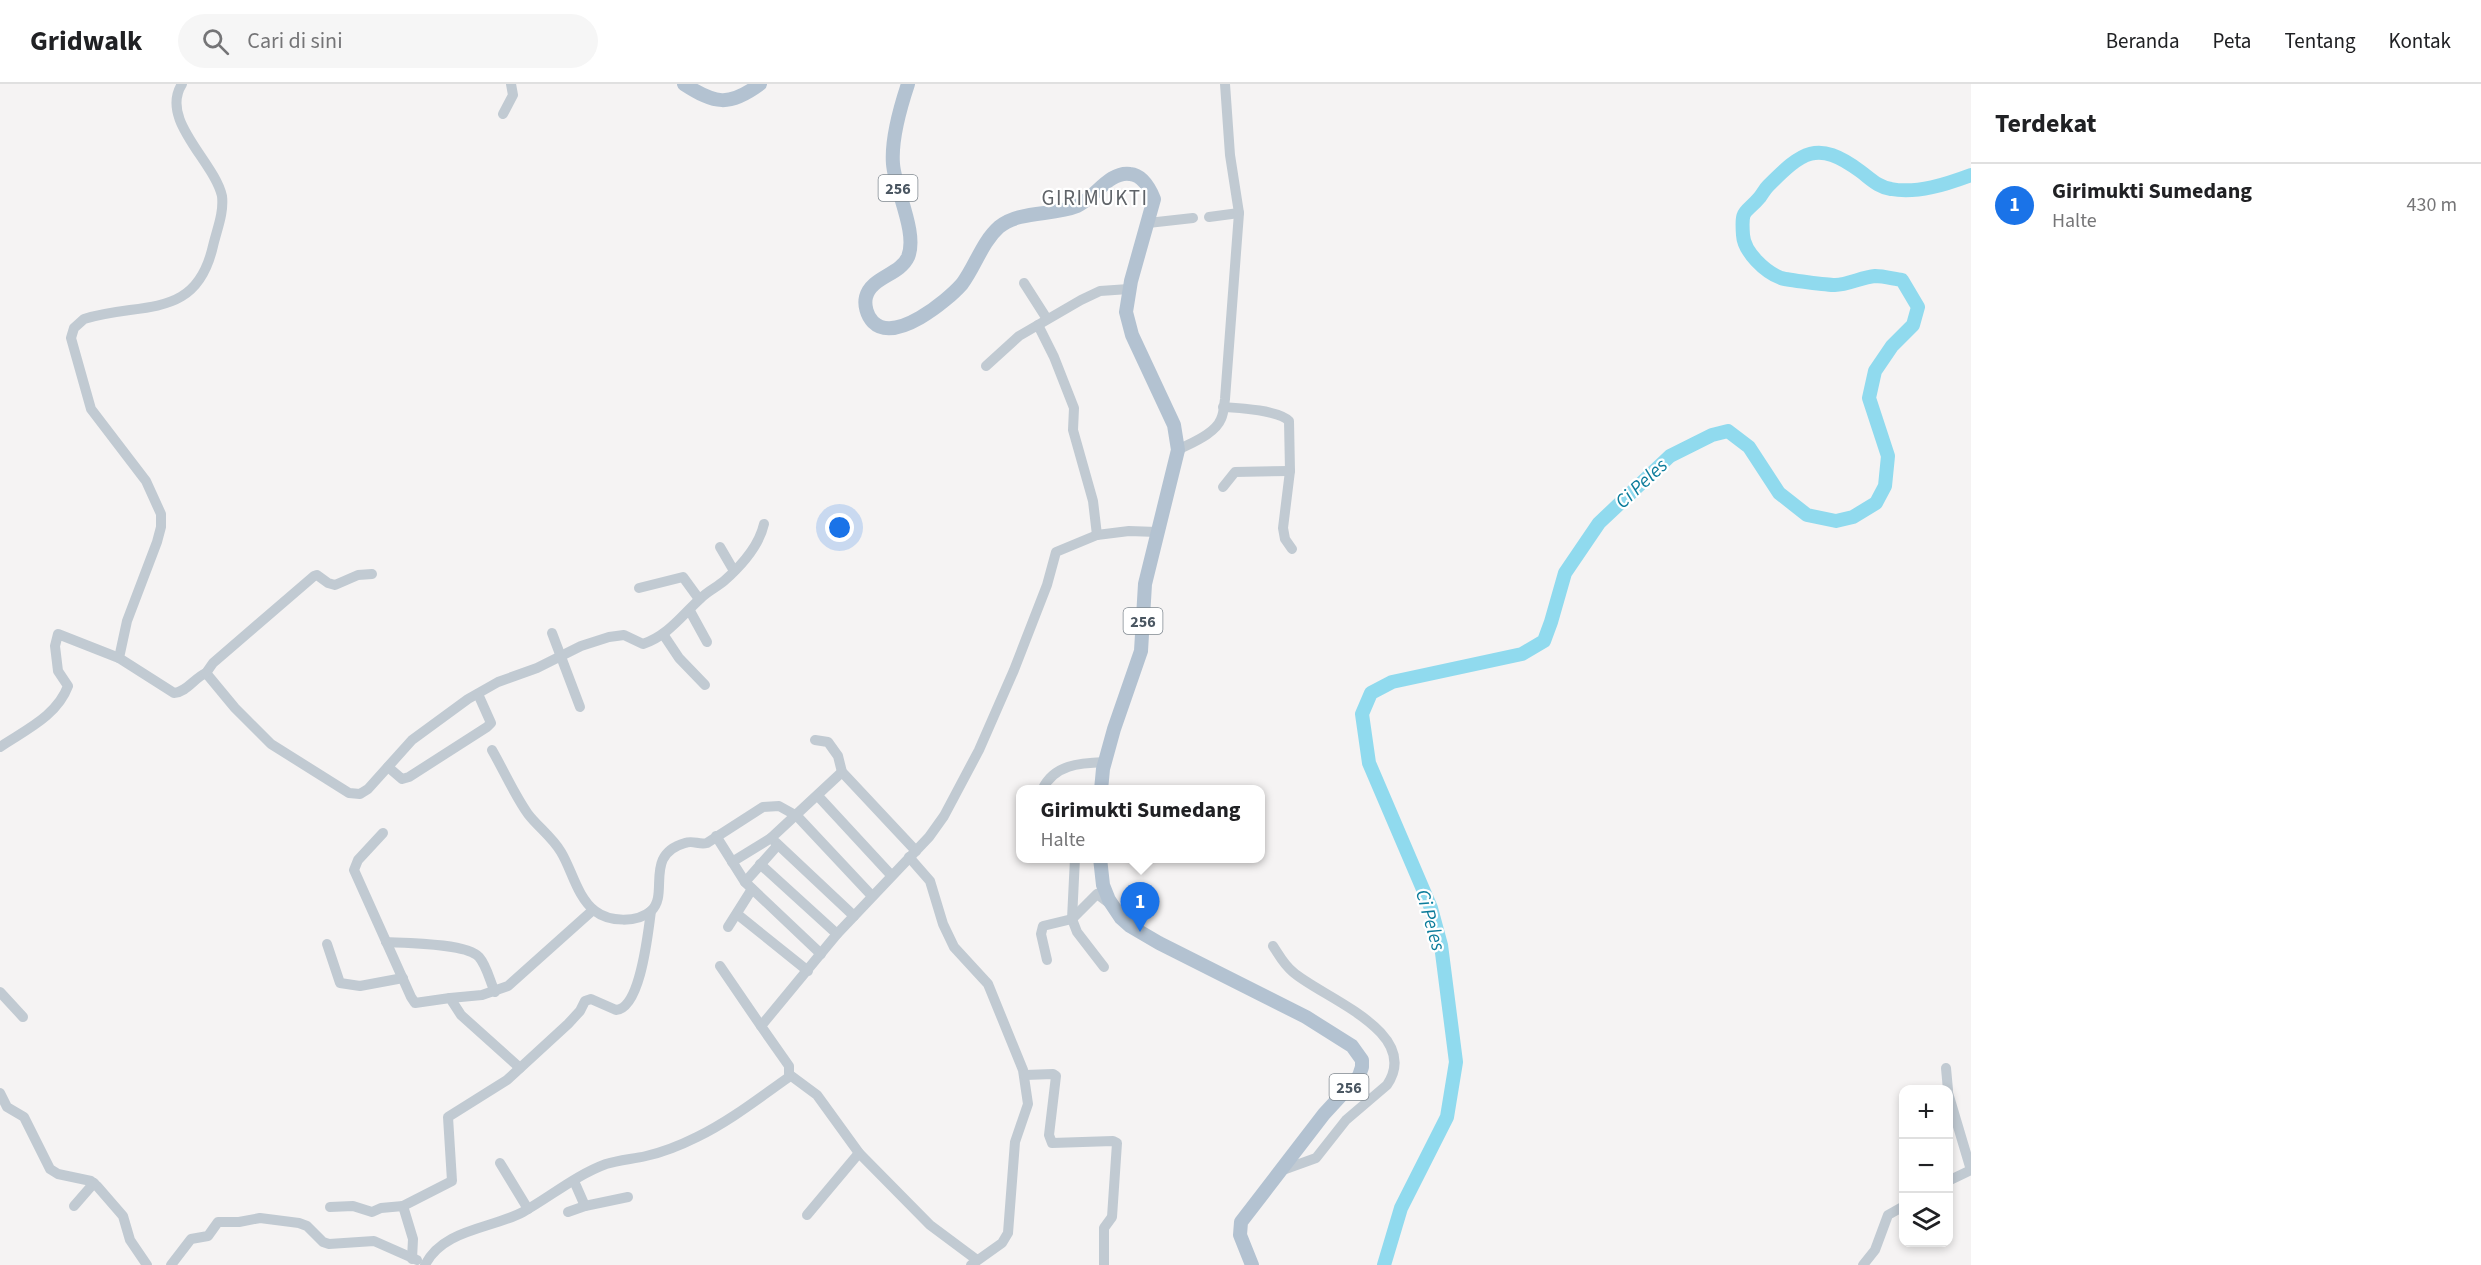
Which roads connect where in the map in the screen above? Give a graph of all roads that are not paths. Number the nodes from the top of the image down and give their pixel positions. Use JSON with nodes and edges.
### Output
{"nodes":[{"id":1,"x":182,"y":84,"type":"edge"},
{"id":2,"x":511,"y":84,"type":"edge"},
{"id":3,"x":684,"y":84,"type":"edge"},
{"id":4,"x":760,"y":84,"type":"edge"},
{"id":5,"x":908,"y":84,"type":"edge"},
{"id":6,"x":1225,"y":84,"type":"edge"},
{"id":7,"x":503,"y":114,"type":"dead end"},
{"id":8,"x":1239,"y":213,"type":"junction"},
{"id":9,"x":1209,"y":217,"type":"dead end"},
{"id":10,"x":1193,"y":218,"type":"dead end"},
{"id":11,"x":1148,"y":223,"type":"junction"},
{"id":12,"x":1024,"y":283,"type":"dead end"},
{"id":13,"x":1129,"y":289,"type":"junction"},
{"id":14,"x":1042,"y":322,"type":"junction"},
{"id":15,"x":986,"y":366,"type":"dead end"},
{"id":16,"x":1223,"y":407,"type":"junction"},
{"id":17,"x":1178,"y":450,"type":"junction"},
{"id":18,"x":1290,"y":471,"type":"junction"},
{"id":19,"x":1223,"y":487,"type":"dead end"},
{"id":20,"x":764,"y":524,"type":"dead end"},
{"id":21,"x":1157,"y":532,"type":"junction"},
{"id":22,"x":1097,"y":535,"type":"junction"},
{"id":23,"x":720,"y":547,"type":"dead end"},
{"id":24,"x":1292,"y":549,"type":"dead end"},
{"id":25,"x":734,"y":571,"type":"junction"},
{"id":26,"x":372,"y":574,"type":"dead end"},
{"id":27,"x":639,"y":588,"type":"dead end"},
{"id":28,"x":699,"y":599,"type":"junction"},
{"id":29,"x":690,"y":611,"type":"junction"},
{"id":30,"x":552,"y":633,"type":"dead end"},
{"id":31,"x":663,"y":634,"type":"junction"},
{"id":32,"x":707,"y":642,"type":"dead end"},
{"id":33,"x":560,"y":656,"type":"junction"},
{"id":34,"x":119,"y":658,"type":"junction"},
{"id":35,"x":206,"y":673,"type":"junction"},
{"id":36,"x":705,"y":685,"type":"dead end"},
{"id":37,"x":477,"y":694,"type":"junction"},
{"id":38,"x":580,"y":707,"type":"dead end"},
{"id":39,"x":815,"y":740,"type":"dead end"},
{"id":40,"x":0,"y":747,"type":"edge"},
{"id":41,"x":492,"y":750,"type":"dead end"},
{"id":42,"x":1105,"y":762,"type":"junction"},
{"id":43,"x":388,"y":767,"type":"junction"},
{"id":44,"x":842,"y":772,"type":"junction"},
{"id":45,"x":1045,"y":785,"type":"edge"},
{"id":46,"x":1102,"y":785,"type":"edge"},
{"id":47,"x":818,"y":796,"type":"junction"},
{"id":48,"x":797,"y":816,"type":"junction"},
{"id":49,"x":383,"y":833,"type":"dead end"},
{"id":50,"x":716,"y":836,"type":"junction"},
{"id":51,"x":774,"y":842,"type":"junction"},
{"id":52,"x":913,"y":854,"type":"junction"},
{"id":53,"x":732,"y":862,"type":"junction"},
{"id":54,"x":1075,"y":863,"type":"edge"},
{"id":55,"x":1101,"y":863,"type":"edge"},
{"id":56,"x":760,"y":864,"type":"junction"},
{"id":57,"x":891,"y":875,"type":"junction"},
{"id":58,"x":748,"y":886,"type":"junction"},
{"id":59,"x":872,"y":896,"type":"junction"},
{"id":60,"x":1112,"y":905,"type":"junction"},
{"id":61,"x":593,"y":910,"type":"junction"},
{"id":62,"x":651,"y":911,"type":"junction"},
{"id":63,"x":737,"y":914,"type":"junction"},
{"id":64,"x":854,"y":916,"type":"junction"},
{"id":65,"x":1072,"y":919,"type":"junction"},
{"id":66,"x":728,"y":927,"type":"dead end"},
{"id":67,"x":837,"y":934,"type":"junction"},
{"id":68,"x":386,"y":942,"type":"junction"},
{"id":69,"x":327,"y":944,"type":"dead end"},
{"id":70,"x":1273,"y":946,"type":"dead end"},
{"id":71,"x":821,"y":954,"type":"junction"},
{"id":72,"x":1047,"y":960,"type":"dead end"},
{"id":73,"x":720,"y":966,"type":"dead end"},
{"id":74,"x":1104,"y":967,"type":"dead end"},
{"id":75,"x":808,"y":971,"type":"junction"},
{"id":76,"x":403,"y":978,"type":"junction"},
{"id":77,"x":0,"y":992,"type":"edge"},
{"id":78,"x":495,"y":992,"type":"junction"},
{"id":79,"x":450,"y":998,"type":"junction"},
{"id":80,"x":23,"y":1017,"type":"dead end"},
{"id":81,"x":761,"y":1026,"type":"junction"},
{"id":82,"x":520,"y":1068,"type":"junction"},
{"id":83,"x":1946,"y":1068,"type":"dead end"},
{"id":84,"x":790,"y":1075,"type":"junction"},
{"id":85,"x":1025,"y":1075,"type":"junction"},
{"id":86,"x":1947,"y":1085,"type":"edge"},
{"id":87,"x":0,"y":1093,"type":"edge"},
{"id":88,"x":1953,"y":1108,"type":"edge"},
{"id":89,"x":859,"y":1153,"type":"junction"},
{"id":90,"x":500,"y":1163,"type":"dead end"},
{"id":91,"x":1280,"y":1171,"type":"junction"},
{"id":92,"x":1953,"y":1179,"type":"edge"},
{"id":93,"x":574,"y":1181,"type":"junction"},
{"id":94,"x":94,"y":1183,"type":"junction"},
{"id":95,"x":628,"y":1197,"type":"dead end"},
{"id":96,"x":74,"y":1206,"type":"dead end"},
{"id":97,"x":403,"y":1206,"type":"junction"},
{"id":98,"x":585,"y":1206,"type":"junction"},
{"id":99,"x":330,"y":1207,"type":"dead end"},
{"id":100,"x":528,"y":1209,"type":"junction"},
{"id":101,"x":1899,"y":1209,"type":"edge"},
{"id":102,"x":568,"y":1212,"type":"dead end"},
{"id":103,"x":807,"y":1215,"type":"dead end"},
{"id":104,"x":411,"y":1259,"type":"junction"},
{"id":105,"x":974,"y":1263,"type":"edge"},
{"id":106,"x":425,"y":1264,"type":"edge"},
{"id":107,"x":147,"y":1265,"type":"edge"},
{"id":108,"x":171,"y":1265,"type":"edge"},
{"id":109,"x":1104,"y":1265,"type":"edge"},
{"id":110,"x":1252,"y":1265,"type":"edge"},
{"id":111,"x":1863,"y":1265,"type":"edge"}],
"edges":[{"from":1,"to":34,"type":"street"},
{"from":2,"to":7,"type":"street"},
{"from":3,"to":4,"type":"main road"},
{"from":5,"to":11,"type":"main road","number":"256"},
{"from":6,"to":8,"type":"street"},
{"from":8,"to":9,"type":"street"},
{"from":8,"to":16,"type":"street"},
{"from":10,"to":11,"type":"street"},
{"from":11,"to":13,"type":"main road","number":"256"},
{"from":12,"to":14,"type":"street"},
{"from":13,"to":14,"type":"street"},
{"from":13,"to":17,"type":"main road","number":"256"},
{"from":14,"to":15,"type":"street"},
{"from":14,"to":22,"type":"street"},
{"from":16,"to":17,"type":"street"},
{"from":16,"to":18,"type":"street"},
{"from":17,"to":21,"type":"main road","number":"256"},
{"from":18,"to":19,"type":"street"},
{"from":18,"to":24,"type":"street"},
{"from":20,"to":25,"type":"street"},
{"from":21,"to":22,"type":"street"},
{"from":21,"to":42,"type":"main road","number":"256"},
{"from":22,"to":52,"type":"street"},
{"from":23,"to":25,"type":"street"},
{"from":25,"to":28,"type":"street"},
{"from":26,"to":35,"type":"street"},
{"from":27,"to":28,"type":"street"},
{"from":28,"to":29,"type":"street"},
{"from":29,"to":31,"type":"street"},
{"from":29,"to":32,"type":"street"},
{"from":30,"to":33,"type":"street"},
{"from":31,"to":33,"type":"street"},
{"from":31,"to":36,"type":"street"},
{"from":33,"to":37,"type":"street"},
{"from":33,"to":38,"type":"street"},
{"from":34,"to":35,"type":"street"},
{"from":34,"to":40,"type":"street"},
{"from":35,"to":43,"type":"street"},
{"from":37,"to":43,"type":"street"},
{"from":37,"to":43,"type":"street"},
{"from":39,"to":44,"type":"street"},
{"from":41,"to":61,"type":"street"},
{"from":42,"to":45,"type":"street"},
{"from":42,"to":46,"type":"main road","number":"256"},
{"from":44,"to":47,"type":"street"},
{"from":44,"to":52,"type":"street"},
{"from":47,"to":48,"type":"street"},
{"from":47,"to":57,"type":"street"},
{"from":48,"to":50,"type":"street"},
{"from":48,"to":51,"type":"street"},
{"from":48,"to":59,"type":"street"},
{"from":49,"to":68,"type":"street"},
{"from":50,"to":53,"type":"street"},
{"from":50,"to":62,"type":"street"},
{"from":51,"to":53,"type":"street"},
{"from":51,"to":56,"type":"street"},
{"from":51,"to":64,"type":"street"},
{"from":52,"to":57,"type":"street"},
{"from":52,"to":85,"type":"street"},
{"from":53,"to":58,"type":"street"},
{"from":54,"to":65,"type":"street"},
{"from":55,"to":60,"type":"main road","number":"256"},
{"from":56,"to":58,"type":"street"},
{"from":56,"to":67,"type":"street"},
{"from":57,"to":59,"type":"street"},
{"from":58,"to":63,"type":"street"},
{"from":58,"to":71,"type":"street"},
{"from":59,"to":64,"type":"street"},
{"from":60,"to":65,"type":"street"},
{"from":60,"to":91,"type":"main road","number":"256"},
{"from":61,"to":62,"type":"street"},
{"from":61,"to":78,"type":"street"},
{"from":62,"to":82,"type":"street"},
{"from":63,"to":66,"type":"street"},
{"from":63,"to":75,"type":"street"},
{"from":64,"to":67,"type":"street"},
{"from":65,"to":72,"type":"street"},
{"from":65,"to":74,"type":"street"},
{"from":67,"to":71,"type":"street"},
{"from":68,"to":76,"type":"street"},
{"from":68,"to":78,"type":"street"},
{"from":69,"to":76,"type":"street"},
{"from":70,"to":91,"type":"street"},
{"from":71,"to":75,"type":"street"},
{"from":73,"to":81,"type":"street"},
{"from":75,"to":81,"type":"street"},
{"from":76,"to":79,"type":"street"},
{"from":77,"to":80,"type":"street"},
{"from":78,"to":79,"type":"street"},
{"from":79,"to":82,"type":"street"},
{"from":81,"to":84,"type":"street"},
{"from":82,"to":97,"type":"street"},
{"from":83,"to":86,"type":"street"},
{"from":84,"to":89,"type":"street"},
{"from":84,"to":93,"type":"street"},
{"from":85,"to":105,"type":"street"},
{"from":85,"to":109,"type":"street"},
{"from":87,"to":94,"type":"street"},
{"from":88,"to":92,"type":"street"},
{"from":89,"to":103,"type":"street"},
{"from":89,"to":105,"type":"street"},
{"from":90,"to":100,"type":"street"},
{"from":91,"to":110,"type":"main road","number":"256"},
{"from":93,"to":98,"type":"street"},
{"from":93,"to":100,"type":"street"},
{"from":94,"to":96,"type":"street"},
{"from":94,"to":107,"type":"street"},
{"from":95,"to":98,"type":"street"},
{"from":97,"to":99,"type":"street"},
{"from":97,"to":104,"type":"street"},
{"from":98,"to":102,"type":"street"},
{"from":100,"to":106,"type":"street"},
{"from":101,"to":111,"type":"street"},
{"from":104,"to":106,"type":"street"},
{"from":104,"to":108,"type":"street"}]}
